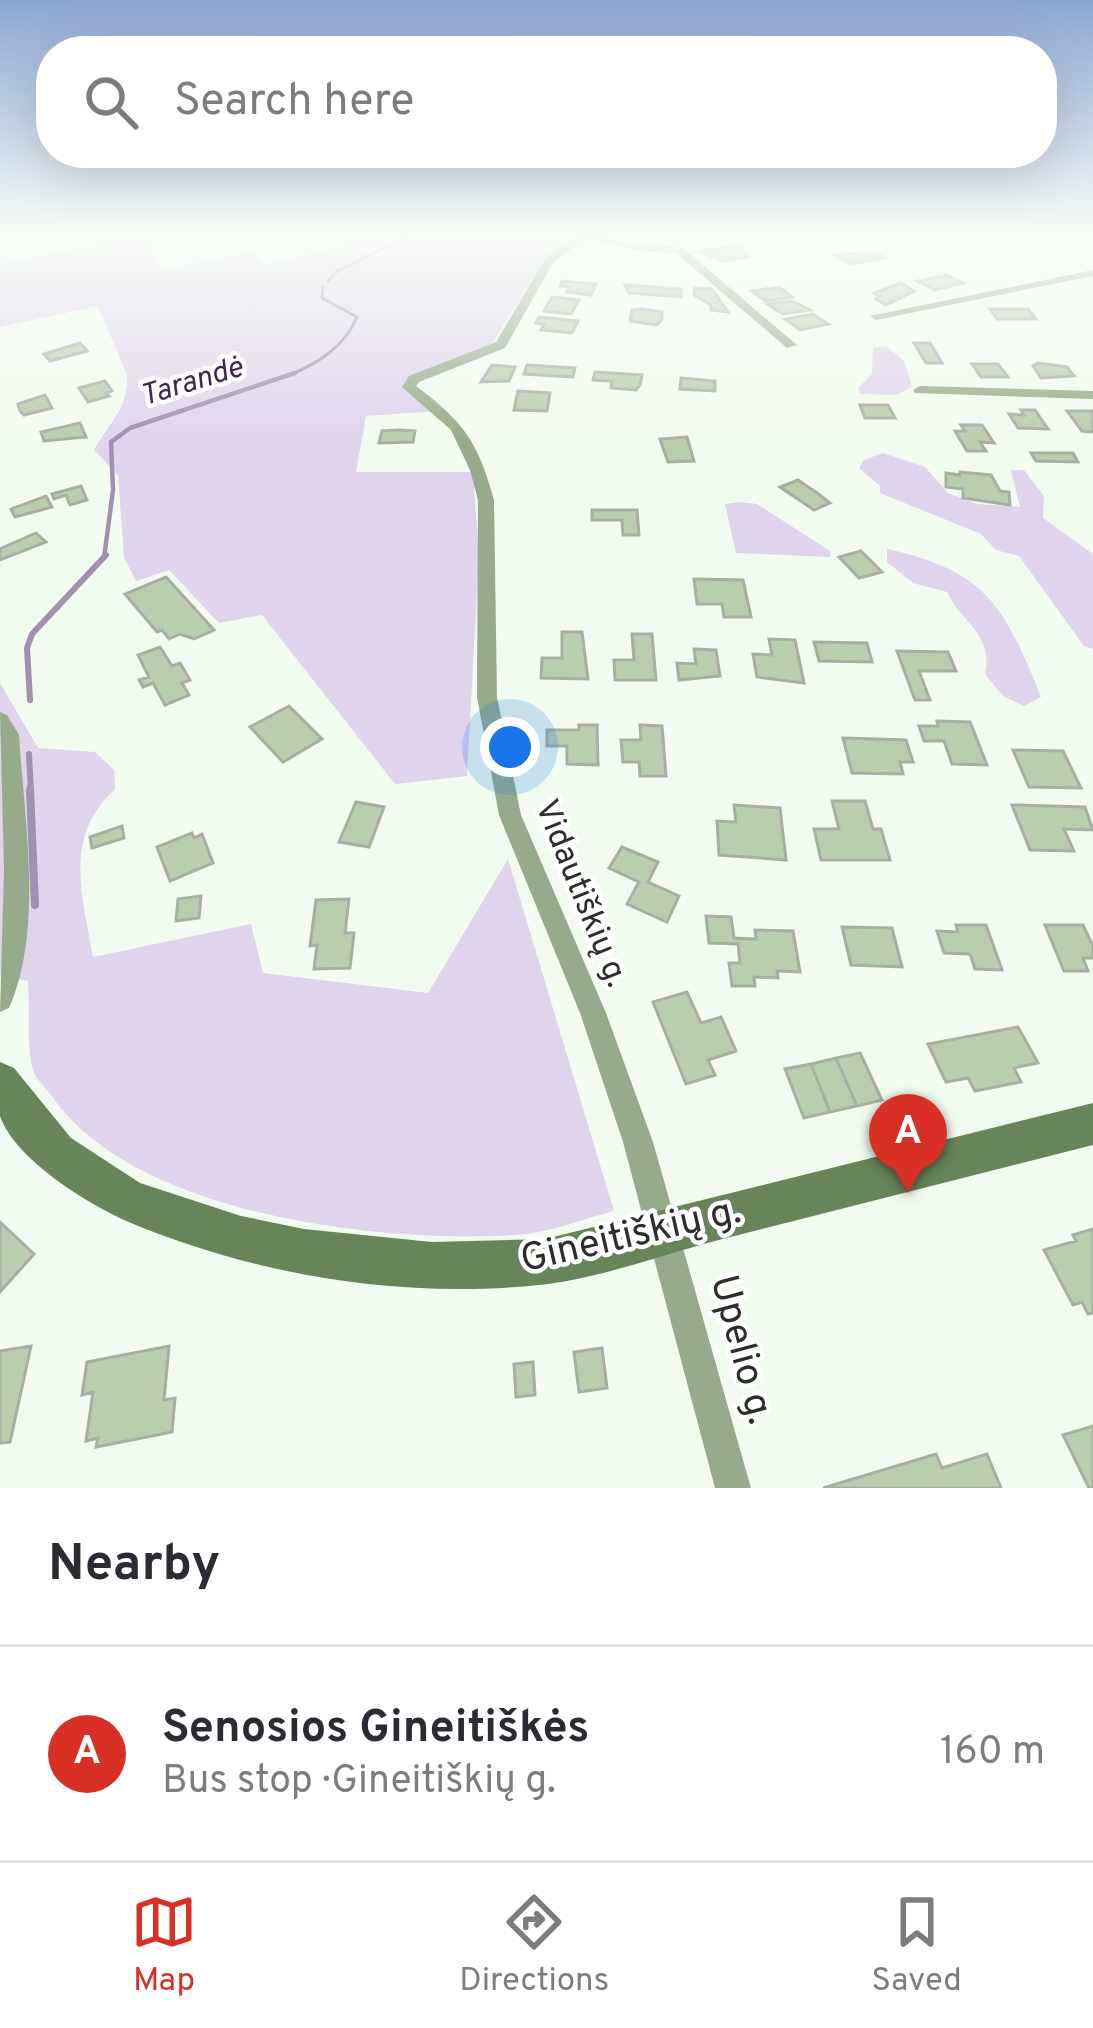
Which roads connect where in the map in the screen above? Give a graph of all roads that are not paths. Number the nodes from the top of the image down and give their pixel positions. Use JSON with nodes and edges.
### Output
{"nodes":[{"id":1,"x":525,"y":303,"type":"edge"},
{"id":2,"x":742,"y":303,"type":"edge"},
{"id":3,"x":940,"y":303,"type":"edge"},
{"id":4,"x":876,"y":316,"type":"dead end"},
{"id":5,"x":791,"y":345,"type":"dead end"},
{"id":6,"x":920,"y":390,"type":"dead end"},
{"id":7,"x":1093,"y":395,"type":"edge"},
{"id":8,"x":0,"y":720,"type":"edge"},
{"id":9,"x":0,"y":999,"type":"edge"},
{"id":10,"x":0,"y":1082,"type":"edge"},
{"id":11,"x":1093,"y":1124,"type":"edge"},
{"id":12,"x":666,"y":1234,"type":"junction"},
{"id":13,"x":734,"y":1488,"type":"edge"}],
"edges":[{"from":1,"to":12,"type":"street","name":"Vidautiškių g."},
{"from":2,"to":5,"type":"street"},
{"from":3,"to":4,"type":"street"},
{"from":6,"to":7,"type":"street"},
{"from":8,"to":9,"type":"street"},
{"from":10,"to":12,"type":"street","name":"Gineitiškių g."},
{"from":11,"to":12,"type":"street","name":"Gineitiškių g."},
{"from":12,"to":13,"type":"street","name":"Upelio g."}]}
